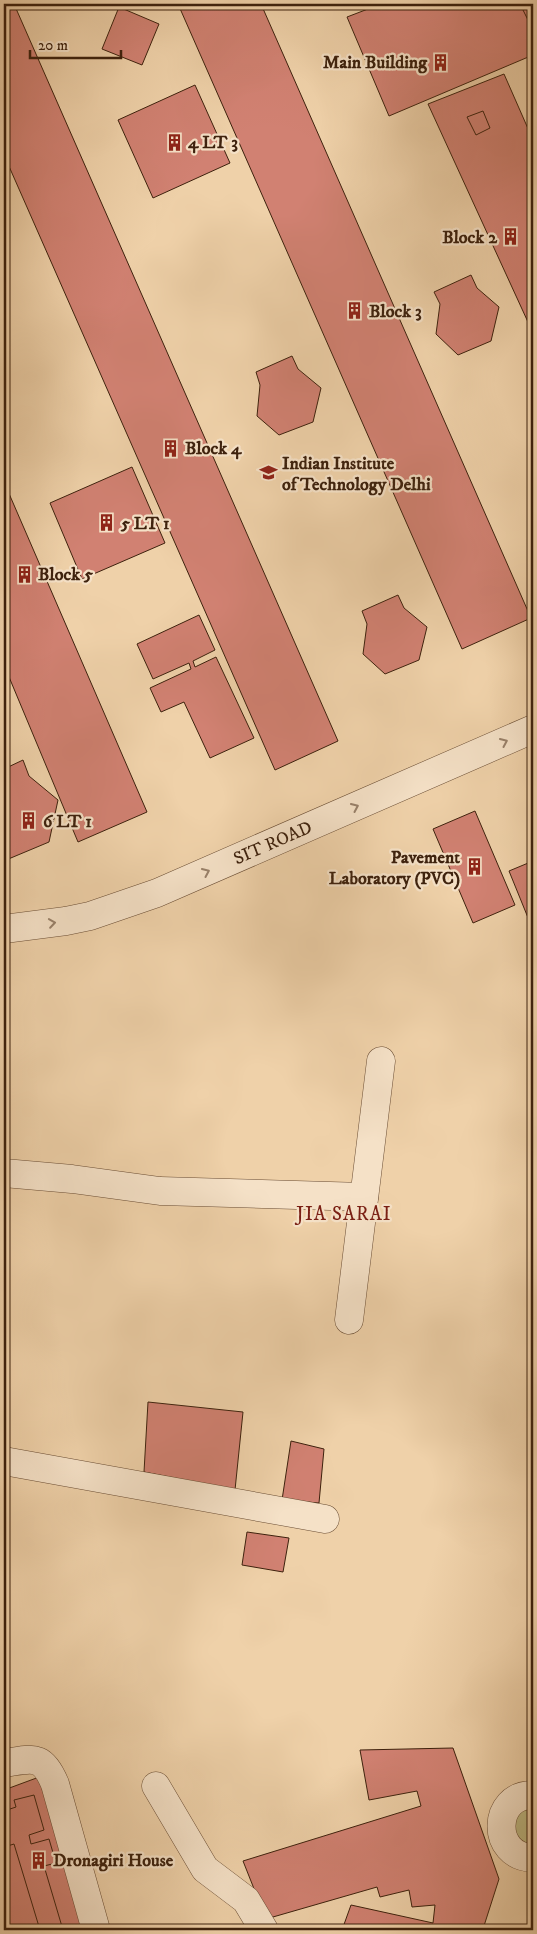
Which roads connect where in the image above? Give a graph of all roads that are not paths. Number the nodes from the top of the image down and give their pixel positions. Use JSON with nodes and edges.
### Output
{"nodes":[{"id":1,"x":533,"y":729,"type":"edge"},
{"id":2,"x":4,"y":930,"type":"edge"},
{"id":3,"x":381,"y":1061,"type":"dead end"},
{"id":4,"x":4,"y":1173,"type":"edge"},
{"id":5,"x":364,"y":1197,"type":"junction"},
{"id":6,"x":349,"y":1320,"type":"dead end"},
{"id":7,"x":4,"y":1461,"type":"edge"},
{"id":8,"x":326,"y":1519,"type":"dead end"},
{"id":9,"x":4,"y":1763,"type":"edge"},
{"id":10,"x":156,"y":1786,"type":"dead end"},
{"id":11,"x":533,"y":1795,"type":"edge"},
{"id":12,"x":533,"y":1858,"type":"edge"},
{"id":13,"x":96,"y":1930,"type":"edge"},
{"id":14,"x":264,"y":1930,"type":"edge"}],
"edges":[{"from":2,"to":1,"type":"street","name":"SIT ROAD","one_way":true},
{"from":3,"to":5,"type":"street"},
{"from":4,"to":5,"type":"street"},
{"from":5,"to":6,"type":"street"},
{"from":7,"to":8,"type":"street"},
{"from":9,"to":13,"type":"street"},
{"from":10,"to":14,"type":"street"},
{"from":11,"to":12,"type":"street"}]}
